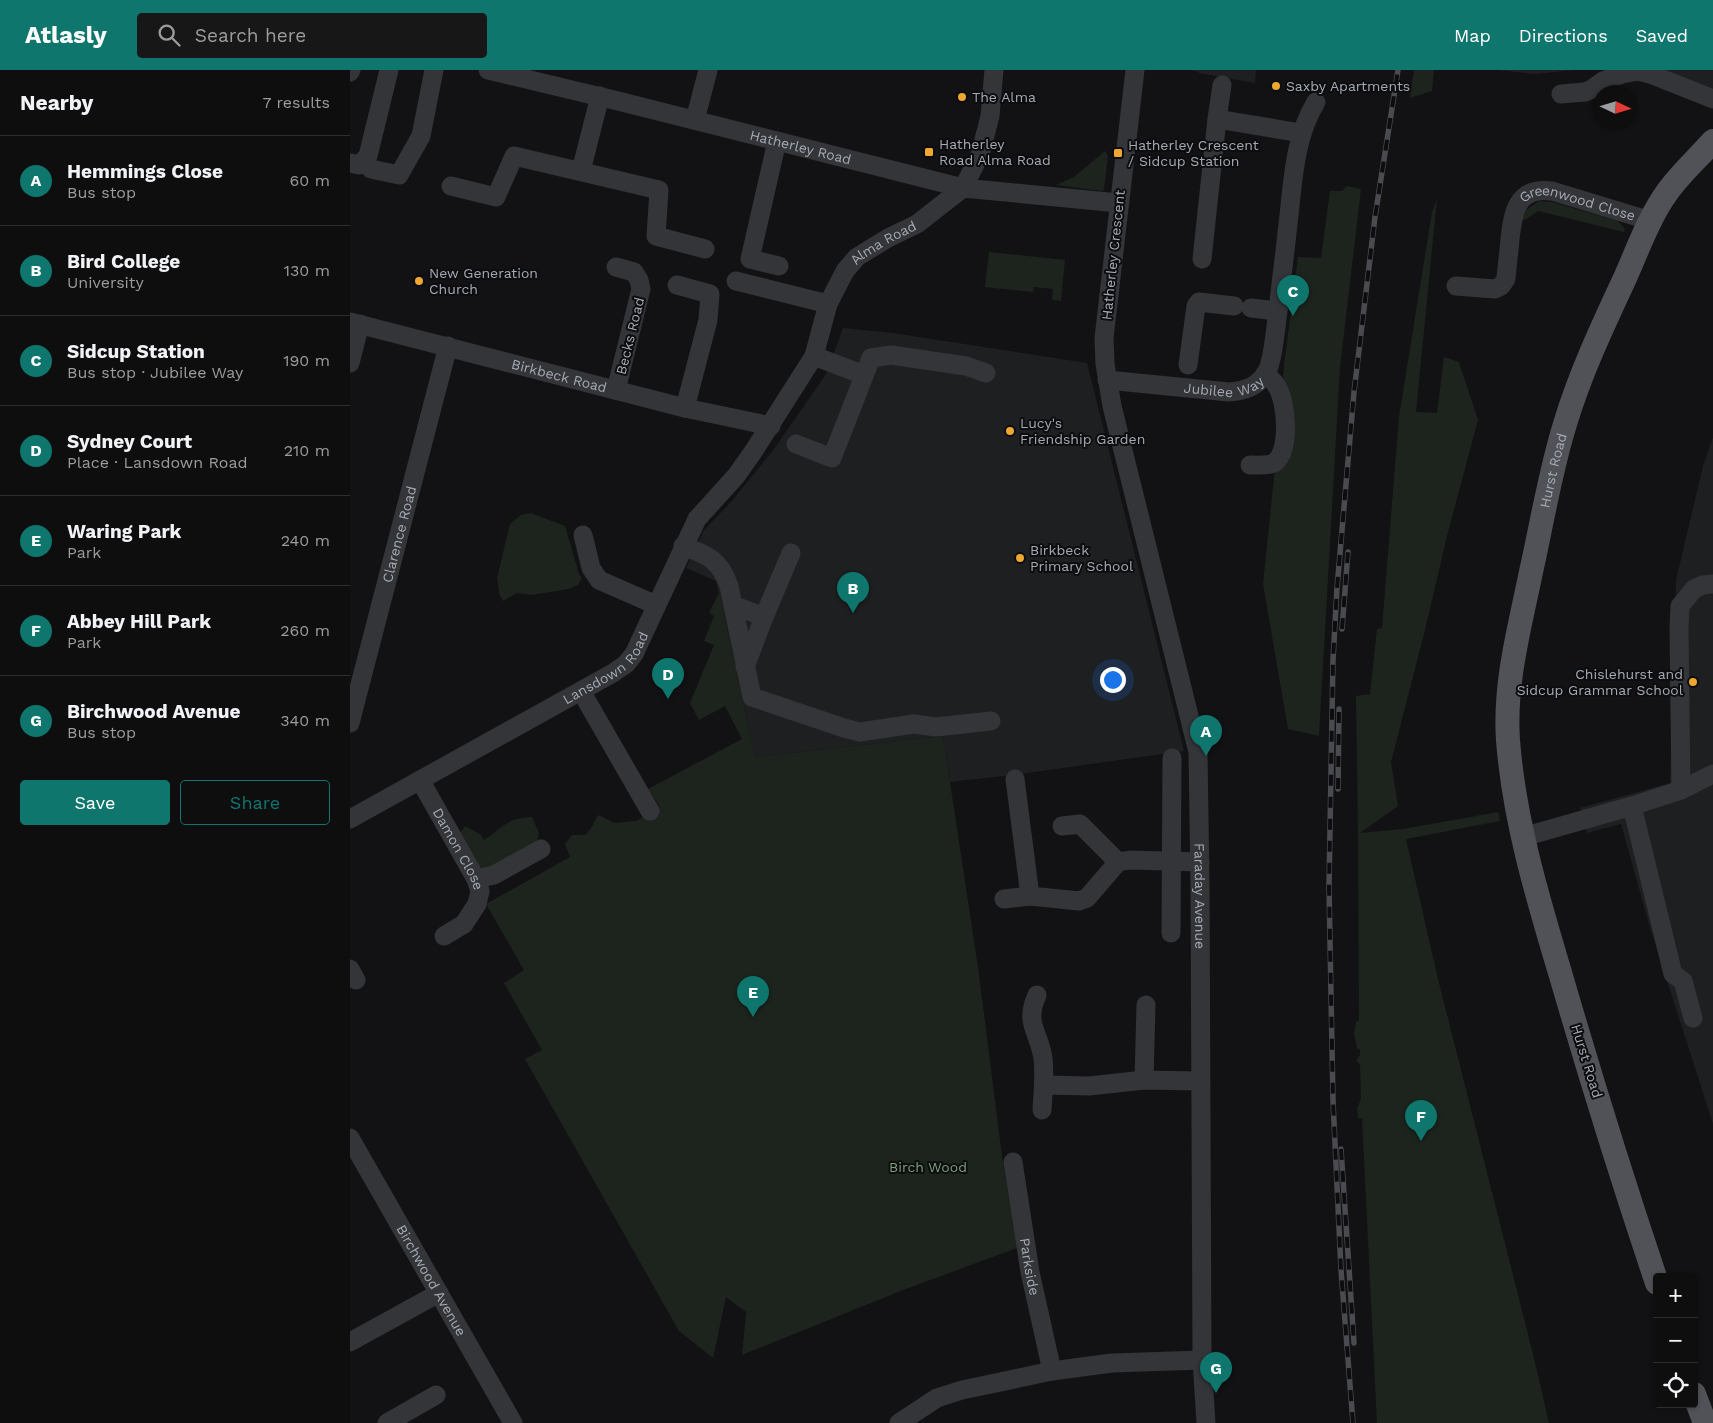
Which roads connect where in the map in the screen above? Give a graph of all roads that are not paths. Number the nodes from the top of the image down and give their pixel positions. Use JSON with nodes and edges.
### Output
{"nodes":[{"id":1,"x":389,"y":70,"type":"edge"},
{"id":2,"x":434,"y":70,"type":"edge"},
{"id":3,"x":488,"y":70,"type":"edge"},
{"id":4,"x":708,"y":70,"type":"edge"},
{"id":5,"x":994,"y":70,"type":"edge"},
{"id":6,"x":1135,"y":70,"type":"edge"},
{"id":7,"x":1222,"y":85,"type":"dead end"},
{"id":8,"x":1561,"y":94,"type":"dead end"},
{"id":9,"x":600,"y":96,"type":"junction"},
{"id":10,"x":1713,"y":99,"type":"edge"},
{"id":11,"x":1316,"y":102,"type":"dead end"},
{"id":12,"x":1218,"y":119,"type":"junction"},
{"id":13,"x":695,"y":120,"type":"junction"},
{"id":14,"x":1301,"y":133,"type":"junction"},
{"id":15,"x":777,"y":141,"type":"junction"},
{"id":16,"x":1713,"y":141,"type":"edge"},
{"id":17,"x":350,"y":163,"type":"edge"},
{"id":18,"x":371,"y":169,"type":"dead end"},
{"id":19,"x":581,"y":171,"type":"junction"},
{"id":20,"x":451,"y":186,"type":"dead end"},
{"id":21,"x":963,"y":188,"type":"junction"},
{"id":22,"x":1119,"y":203,"type":"junction"},
{"id":23,"x":1651,"y":221,"type":"junction"},
{"id":24,"x":704,"y":249,"type":"dead end"},
{"id":25,"x":1202,"y":259,"type":"dead end"},
{"id":26,"x":779,"y":266,"type":"dead end"},
{"id":27,"x":616,"y":267,"type":"dead end"},
{"id":28,"x":736,"y":281,"type":"dead end"},
{"id":29,"x":677,"y":285,"type":"dead end"},
{"id":30,"x":1456,"y":286,"type":"dead end"},
{"id":31,"x":828,"y":304,"type":"junction"},
{"id":32,"x":1278,"y":311,"type":"junction"},
{"id":33,"x":355,"y":323,"type":"edge"},
{"id":34,"x":448,"y":346,"type":"junction"},
{"id":35,"x":814,"y":356,"type":"junction"},
{"id":36,"x":350,"y":363,"type":"edge"},
{"id":37,"x":1188,"y":365,"type":"dead end"},
{"id":38,"x":986,"y":373,"type":"dead end"},
{"id":39,"x":1265,"y":374,"type":"junction"},
{"id":40,"x":864,"y":375,"type":"junction"},
{"id":41,"x":1107,"y":380,"type":"junction"},
{"id":42,"x":616,"y":390,"type":"junction"},
{"id":43,"x":685,"y":408,"type":"junction"},
{"id":44,"x":771,"y":426,"type":"junction"},
{"id":45,"x":796,"y":444,"type":"dead end"},
{"id":46,"x":1250,"y":465,"type":"dead end"},
{"id":47,"x":583,"y":534,"type":"dead end"},
{"id":48,"x":683,"y":546,"type":"junction"},
{"id":49,"x":791,"y":553,"type":"dead end"},
{"id":50,"x":1713,"y":584,"type":"edge"},
{"id":51,"x":656,"y":605,"type":"junction"},
{"id":52,"x":733,"y":605,"type":"junction"},
{"id":53,"x":764,"y":618,"type":"junction"},
{"id":54,"x":357,"y":664,"type":"edge"},
{"id":55,"x":745,"y":666,"type":"junction"},
{"id":56,"x":581,"y":691,"type":"junction"},
{"id":57,"x":991,"y":722,"type":"dead end"},
{"id":58,"x":350,"y":723,"type":"edge"},
{"id":59,"x":1172,"y":758,"type":"dead end"},
{"id":60,"x":1713,"y":774,"type":"edge"},
{"id":61,"x":1015,"y":779,"type":"dead end"},
{"id":62,"x":420,"y":780,"type":"junction"},
{"id":63,"x":1682,"y":790,"type":"junction"},
{"id":64,"x":1632,"y":806,"type":"junction"},
{"id":65,"x":650,"y":811,"type":"dead end"},
{"id":66,"x":350,"y":819,"type":"edge"},
{"id":67,"x":1062,"y":826,"type":"dead end"},
{"id":68,"x":1523,"y":837,"type":"junction"},
{"id":69,"x":540,"y":848,"type":"dead end"},
{"id":70,"x":1118,"y":862,"type":"junction"},
{"id":71,"x":1171,"y":862,"type":"junction"},
{"id":72,"x":1200,"y":862,"type":"junction"},
{"id":73,"x":476,"y":879,"type":"junction"},
{"id":74,"x":1030,"y":896,"type":"junction"},
{"id":75,"x":1004,"y":899,"type":"dead end"},
{"id":76,"x":1171,"y":933,"type":"dead end"},
{"id":77,"x":444,"y":936,"type":"dead end"},
{"id":78,"x":1038,"y":995,"type":"dead end"},
{"id":79,"x":1146,"y":1005,"type":"dead end"},
{"id":80,"x":1693,"y":1018,"type":"dead end"},
{"id":81,"x":1144,"y":1080,"type":"junction"},
{"id":82,"x":1200,"y":1081,"type":"junction"},
{"id":83,"x":1044,"y":1084,"type":"junction"},
{"id":84,"x":1042,"y":1110,"type":"dead end"},
{"id":85,"x":350,"y":1138,"type":"edge"},
{"id":86,"x":1013,"y":1162,"type":"dead end"},
{"id":87,"x":1654,"y":1273,"type":"edge"},
{"id":88,"x":439,"y":1293,"type":"junction"},
{"id":89,"x":350,"y":1342,"type":"edge"},
{"id":90,"x":1202,"y":1360,"type":"junction"},
{"id":91,"x":1052,"y":1371,"type":"junction"},
{"id":92,"x":436,"y":1395,"type":"dead end"},
{"id":93,"x":1698,"y":1405,"type":"edge"},
{"id":94,"x":408,"y":1418,"type":"edge"},
{"id":95,"x":387,"y":1423,"type":"edge"},
{"id":96,"x":513,"y":1423,"type":"edge"},
{"id":97,"x":899,"y":1423,"type":"edge"},
{"id":98,"x":1206,"y":1423,"type":"edge"},
{"id":99,"x":1705,"y":1423,"type":"edge"}],
"edges":[{"from":1,"to":17,"type":"street"},
{"from":2,"to":18,"type":"street"},
{"from":3,"to":9,"type":"street","name":"Hatherley Road"},
{"from":4,"to":13,"type":"street"},
{"from":5,"to":21,"type":"street","name":"Alma Road"},
{"from":6,"to":22,"type":"street","name":"Hatherley Crescent"},
{"from":7,"to":12,"type":"street"},
{"from":8,"to":10,"type":"street"},
{"from":9,"to":13,"type":"street","name":"Hatherley Road"},
{"from":9,"to":19,"type":"street"},
{"from":11,"to":14,"type":"street","name":"Jubilee Way"},
{"from":12,"to":14,"type":"street"},
{"from":12,"to":25,"type":"street"},
{"from":13,"to":15,"type":"street","name":"Hatherley Road"},
{"from":14,"to":32,"type":"street","name":"Jubilee Way"},
{"from":15,"to":21,"type":"street","name":"Hatherley Road"},
{"from":15,"to":26,"type":"street"},
{"from":16,"to":23,"type":"main road","name":"Hurst Road"},
{"from":19,"to":20,"type":"street"},
{"from":19,"to":24,"type":"street"},
{"from":21,"to":22,"type":"street","name":"Hatherley Road"},
{"from":21,"to":31,"type":"street","name":"Alma Road"},
{"from":22,"to":41,"type":"street","name":"Hatherley Crescent"},
{"from":23,"to":30,"type":"street","name":"Greenwood Close"},
{"from":23,"to":68,"type":"main road","name":"Hurst Road"},
{"from":27,"to":42,"type":"street","name":"Becks Road"},
{"from":28,"to":31,"type":"street"},
{"from":29,"to":43,"type":"street"},
{"from":31,"to":35,"type":"street","name":"Alma Road"},
{"from":32,"to":37,"type":"street"},
{"from":32,"to":39,"type":"street","name":"Jubilee Way"},
{"from":33,"to":34,"type":"street","name":"Birkbeck Road"},
{"from":33,"to":36,"type":"street"},
{"from":34,"to":42,"type":"street","name":"Birkbeck Road"},
{"from":34,"to":54,"type":"street","name":"Clarence Road"},
{"from":35,"to":40,"type":"street"},
{"from":35,"to":44,"type":"street","name":"Alma Road"},
{"from":38,"to":40,"type":"street"},
{"from":39,"to":41,"type":"street","name":"Jubilee Way"},
{"from":39,"to":46,"type":"street"},
{"from":40,"to":45,"type":"street"},
{"from":41,"to":72,"type":"street","name":"Faraday Avenue"},
{"from":42,"to":43,"type":"street","name":"Birkbeck Road"},
{"from":43,"to":44,"type":"street","name":"Birkbeck Road"},
{"from":44,"to":48,"type":"street","name":"Lansdown Road"},
{"from":47,"to":51,"type":"street"},
{"from":48,"to":51,"type":"street","name":"Lansdown Road"},
{"from":48,"to":52,"type":"street"},
{"from":49,"to":53,"type":"street"},
{"from":50,"to":63,"type":"street"},
{"from":51,"to":56,"type":"street","name":"Lansdown Road"},
{"from":52,"to":53,"type":"street"},
{"from":52,"to":55,"type":"street"},
{"from":53,"to":55,"type":"street"},
{"from":54,"to":58,"type":"street","name":"Clarence Road"},
{"from":55,"to":57,"type":"street"},
{"from":56,"to":62,"type":"street","name":"Lansdown Road"},
{"from":56,"to":65,"type":"street"},
{"from":59,"to":71,"type":"street"},
{"from":60,"to":63,"type":"street"},
{"from":61,"to":74,"type":"street"},
{"from":62,"to":66,"type":"street","name":"Lansdown Road"},
{"from":62,"to":73,"type":"street","name":"Damon Close"},
{"from":63,"to":64,"type":"street"},
{"from":64,"to":68,"type":"street"},
{"from":64,"to":80,"type":"street"},
{"from":67,"to":70,"type":"street"},
{"from":68,"to":87,"type":"main road","name":"Hurst Road"},
{"from":69,"to":73,"type":"street"},
{"from":70,"to":71,"type":"street"},
{"from":70,"to":74,"type":"street"},
{"from":71,"to":72,"type":"street"},
{"from":71,"to":76,"type":"street"},
{"from":72,"to":82,"type":"street","name":"Faraday Avenue"},
{"from":73,"to":77,"type":"street","name":"Damon Close"},
{"from":74,"to":75,"type":"street"},
{"from":78,"to":83,"type":"street"},
{"from":79,"to":81,"type":"street"},
{"from":81,"to":82,"type":"street"},
{"from":81,"to":83,"type":"street"},
{"from":82,"to":90,"type":"street","name":"Faraday Avenue"},
{"from":83,"to":84,"type":"street"},
{"from":85,"to":88,"type":"street","name":"Birchwood Avenue"},
{"from":86,"to":91,"type":"street","name":"Parkside"},
{"from":88,"to":89,"type":"street"},
{"from":88,"to":96,"type":"street","name":"Birchwood Avenue"},
{"from":90,"to":91,"type":"street"},
{"from":90,"to":98,"type":"street","name":"Faraday Avenue"},
{"from":91,"to":97,"type":"street"},
{"from":92,"to":94,"type":"street"},
{"from":93,"to":99,"type":"main road"},
{"from":94,"to":95,"type":"street"}]}
